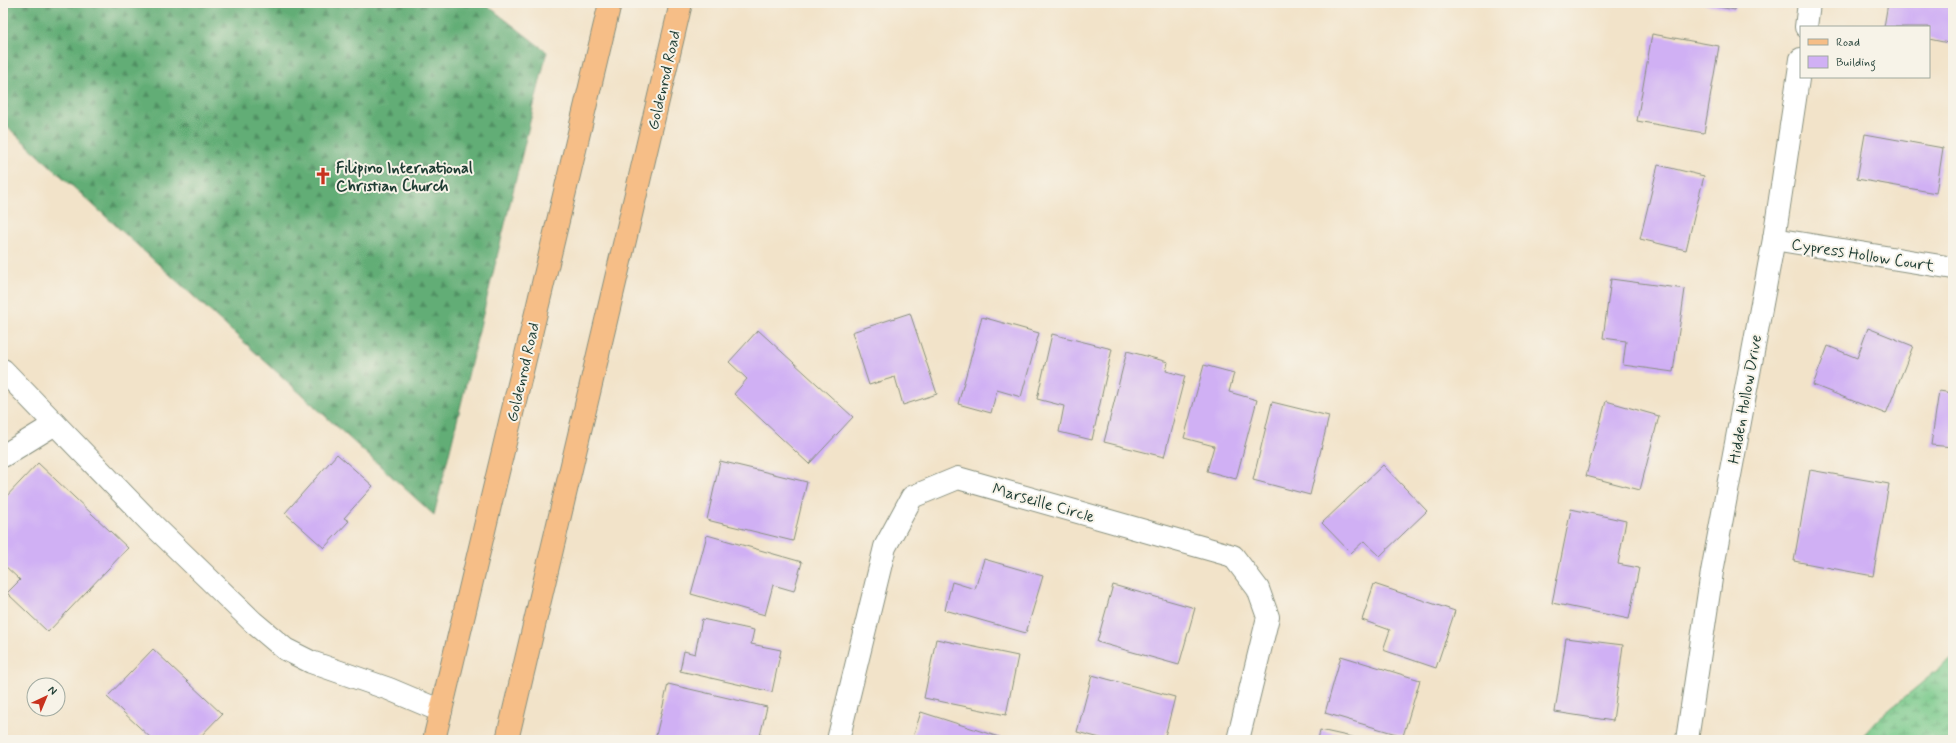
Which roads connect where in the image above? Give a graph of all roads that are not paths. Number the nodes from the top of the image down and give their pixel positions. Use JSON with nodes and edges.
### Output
{"nodes":[{"id":1,"x":610,"y":3,"type":"edge"},
{"id":2,"x":681,"y":3,"type":"edge"},
{"id":3,"x":1810,"y":3,"type":"edge"},
{"id":4,"x":1806,"y":26,"type":"edge"},
{"id":5,"x":1800,"y":66,"type":"edge"},
{"id":6,"x":1774,"y":239,"type":"junction"},
{"id":7,"x":1953,"y":268,"type":"edge"},
{"id":8,"x":3,"y":370,"type":"edge"},
{"id":9,"x":55,"y":424,"type":"junction"},
{"id":10,"x":3,"y":456,"type":"edge"},
{"id":11,"x":441,"y":711,"type":"junction"},
{"id":12,"x":434,"y":740,"type":"edge"},
{"id":13,"x":507,"y":740,"type":"edge"},
{"id":14,"x":838,"y":740,"type":"edge"},
{"id":15,"x":1238,"y":740,"type":"edge"},
{"id":16,"x":1687,"y":740,"type":"edge"}],
"edges":[{"from":1,"to":11,"type":"main road","name":"Goldenrod Road"},
{"from":2,"to":13,"type":"main road","name":"Goldenrod Road"},
{"from":3,"to":4,"type":"street"},
{"from":5,"to":6,"type":"street","name":"Hidden Hollow Drive"},
{"from":6,"to":7,"type":"street","name":"Cypress Hollow Court"},
{"from":6,"to":16,"type":"street","name":"Hidden Hollow Drive"},
{"from":8,"to":9,"type":"street"},
{"from":9,"to":10,"type":"street"},
{"from":9,"to":11,"type":"street"},
{"from":11,"to":12,"type":"main road","name":"Goldenrod Road"},
{"from":14,"to":15,"type":"street","name":"Marseille Circle"}]}
